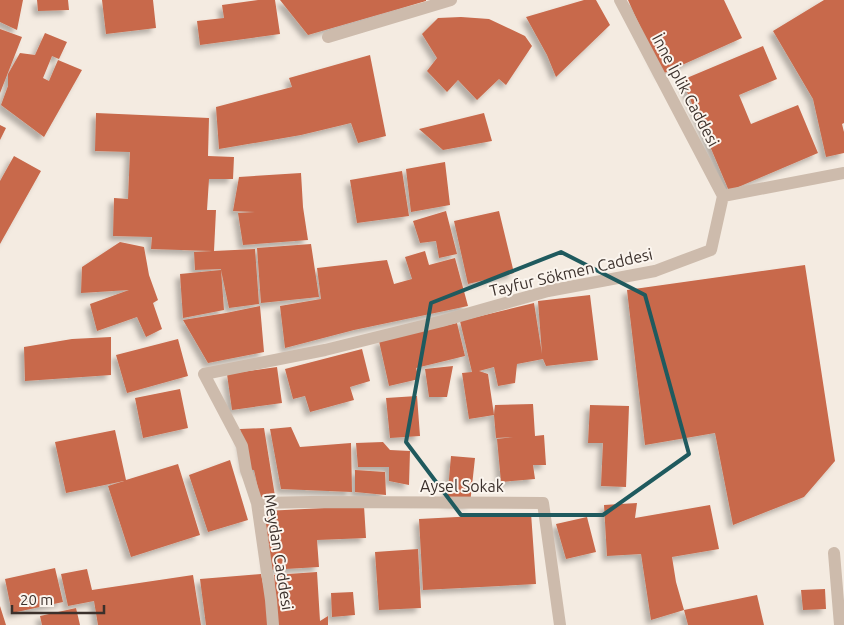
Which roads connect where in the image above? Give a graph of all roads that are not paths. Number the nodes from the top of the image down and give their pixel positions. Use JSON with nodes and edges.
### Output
{"nodes":[{"id":1,"x":451,"y":0,"type":"edge"},
{"id":2,"x":620,"y":0,"type":"edge"},
{"id":3,"x":328,"y":37,"type":"dead end"},
{"id":4,"x":844,"y":173,"type":"edge"},
{"id":5,"x":723,"y":196,"type":"junction"},
{"id":6,"x":204,"y":374,"type":"joint"},
{"id":7,"x":257,"y":503,"type":"junction"},
{"id":8,"x":834,"y":553,"type":"dead end"},
{"id":9,"x":273,"y":625,"type":"edge"},
{"id":10,"x":560,"y":625,"type":"edge"},
{"id":11,"x":840,"y":625,"type":"edge"}],
"edges":[{"from":1,"to":3,"type":"street"},
{"from":2,"to":5,"type":"street","name":"İnne İplik Caddesi"},
{"from":4,"to":5,"type":"street"},
{"from":5,"to":6,"type":"street","name":"Tayfur Sökmen Caddesi"},
{"from":6,"to":7,"type":"street","name":"Meydan Caddesi"},
{"from":7,"to":9,"type":"street","name":"Meydan Caddesi"},
{"from":7,"to":10,"type":"street","name":"Aysel Sokak"},
{"from":8,"to":11,"type":"street"}]}
